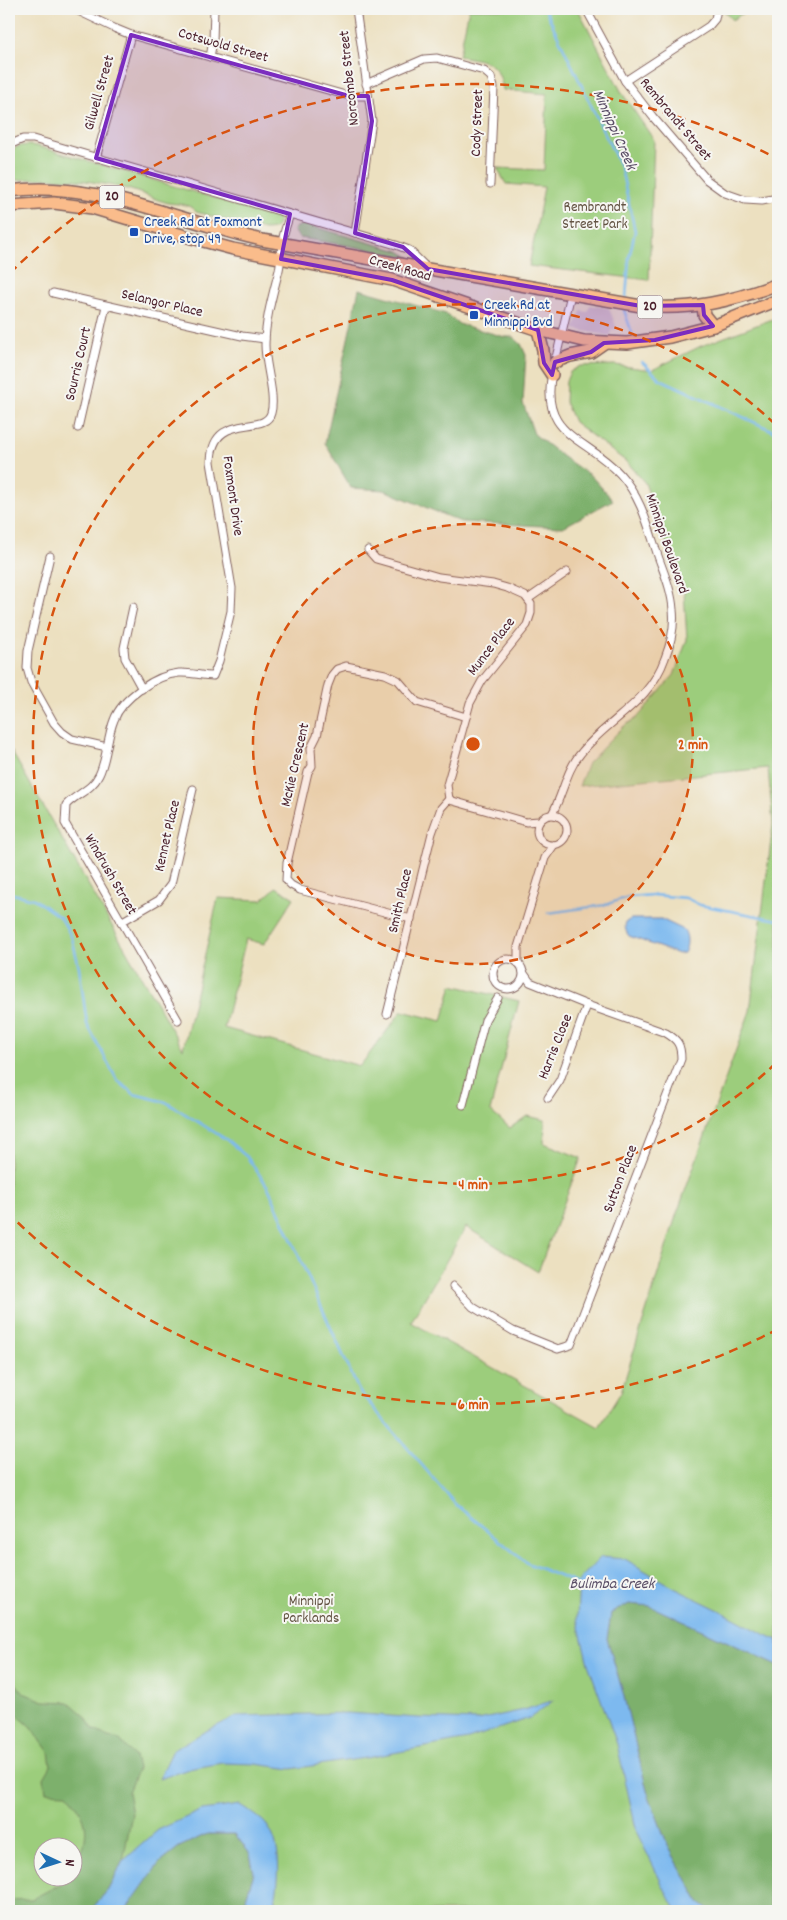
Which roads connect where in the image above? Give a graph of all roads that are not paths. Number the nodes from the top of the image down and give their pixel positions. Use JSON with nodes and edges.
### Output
{"nodes":[{"id":1,"x":74,"y":9,"type":"edge"},
{"id":2,"x":214,"y":9,"type":"edge"},
{"id":3,"x":356,"y":9,"type":"edge"},
{"id":4,"x":586,"y":9,"type":"edge"},
{"id":5,"x":717,"y":9,"type":"edge"},
{"id":6,"x":131,"y":35,"type":"junction"},
{"id":7,"x":210,"y":57,"type":"junction"},
{"id":8,"x":625,"y":81,"type":"junction"},
{"id":9,"x":366,"y":84,"type":"junction"},
{"id":10,"x":368,"y":96,"type":"junction"},
{"id":11,"x":9,"y":146,"type":"edge"},
{"id":12,"x":96,"y":158,"type":"junction"},
{"id":13,"x":490,"y":184,"type":"dead end"},
{"id":14,"x":9,"y":191,"type":"edge"},
{"id":15,"x":778,"y":198,"type":"edge"},
{"id":16,"x":9,"y":206,"type":"edge"},
{"id":17,"x":290,"y":214,"type":"junction"},
{"id":18,"x":355,"y":234,"type":"junction"},
{"id":19,"x":282,"y":243,"type":"junction"},
{"id":20,"x":281,"y":259,"type":"junction"},
{"id":21,"x":428,"y":269,"type":"junction"},
{"id":22,"x":778,"y":284,"type":"edge"},
{"id":23,"x":53,"y":293,"type":"dead end"},
{"id":24,"x":571,"y":294,"type":"junction"},
{"id":25,"x":778,"y":300,"type":"edge"},
{"id":26,"x":703,"y":305,"type":"junction"},
{"id":27,"x":106,"y":306,"type":"junction"},
{"id":28,"x":713,"y":326,"type":"junction"},
{"id":29,"x":538,"y":330,"type":"junction"},
{"id":30,"x":561,"y":336,"type":"junction"},
{"id":31,"x":265,"y":339,"type":"junction"},
{"id":32,"x":604,"y":343,"type":"junction"},
{"id":33,"x":555,"y":362,"type":"junction"},
{"id":34,"x":552,"y":375,"type":"junction"},
{"id":35,"x":78,"y":428,"type":"dead end"},
{"id":36,"x":368,"y":550,"type":"dead end"},
{"id":37,"x":50,"y":556,"type":"dead end"},
{"id":38,"x":568,"y":572,"type":"dead end"},
{"id":39,"x":528,"y":599,"type":"junction"},
{"id":40,"x":132,"y":607,"type":"dead end"},
{"id":41,"x":142,"y":689,"type":"junction"},
{"id":42,"x":466,"y":717,"type":"junction"},
{"id":43,"x":107,"y":747,"type":"junction"},
{"id":44,"x":193,"y":789,"type":"dead end"},
{"id":45,"x":449,"y":799,"type":"junction"},
{"id":46,"x":560,"y":800,"type":"junction"},
{"id":47,"x":552,"y":814,"type":"junction"},
{"id":48,"x":562,"y":818,"type":"junction"},
{"id":49,"x":539,"y":821,"type":"junction"},
{"id":50,"x":526,"y":822,"type":"junction"},
{"id":51,"x":538,"y":836,"type":"junction"},
{"id":52,"x":544,"y":843,"type":"junction"},
{"id":53,"x":554,"y":845,"type":"junction"},
{"id":54,"x":545,"y":858,"type":"junction"},
{"id":55,"x":411,"y":919,"type":"junction"},
{"id":56,"x":121,"y":922,"type":"junction"},
{"id":57,"x":518,"y":947,"type":"junction"},
{"id":58,"x":504,"y":960,"type":"junction"},
{"id":59,"x":518,"y":963,"type":"junction"},
{"id":60,"x":523,"y":972,"type":"junction"},
{"id":61,"x":530,"y":982,"type":"junction"},
{"id":62,"x":519,"y":985,"type":"junction"},
{"id":63,"x":498,"y":998,"type":"dead end"},
{"id":64,"x":587,"y":1005,"type":"junction"},
{"id":65,"x":387,"y":1014,"type":"dead end"},
{"id":66,"x":178,"y":1020,"type":"dead end"},
{"id":67,"x":548,"y":1098,"type":"dead end"},
{"id":68,"x":464,"y":1105,"type":"dead end"},
{"id":69,"x":453,"y":1286,"type":"dead end"}],
"edges":[{"from":1,"to":6,"type":"street","name":"Cotswold Street"},
{"from":2,"to":7,"type":"street"},
{"from":3,"to":9,"type":"street","name":"Norcombe Street"},
{"from":4,"to":8,"type":"street","name":"Rembrandt Street"},
{"from":5,"to":8,"type":"street"},
{"from":6,"to":7,"type":"street","name":"Cotswold Street"},
{"from":6,"to":12,"type":"street","name":"Gilwell Street"},
{"from":7,"to":10,"type":"street","name":"Cotswold Street"},
{"from":8,"to":15,"type":"street","name":"Rembrandt Street"},
{"from":9,"to":10,"type":"street","name":"Norcombe Street"},
{"from":9,"to":13,"type":"street","name":"Cody Street"},
{"from":10,"to":18,"type":"street","name":"Norcombe Street"},
{"from":11,"to":12,"type":"street","name":"Creek Road"},
{"from":12,"to":17,"type":"street","name":"Creek Road"},
{"from":14,"to":19,"type":"main road","name":"Creek Road","number":"20"},
{"from":16,"to":20,"type":"main road","name":"Creek Road","number":"20"},
{"from":17,"to":18,"type":"street","name":"Creek Road"},
{"from":17,"to":19,"type":"street","name":"Foxmont Drive"},
{"from":18,"to":21,"type":"street","name":"Creek Road"},
{"from":19,"to":20,"type":"street","name":"Foxmont Drive"},
{"from":19,"to":21,"type":"main road","name":"Creek Road","number":"20"},
{"from":20,"to":29,"type":"main road","name":"Creek Road","number":"20"},
{"from":20,"to":31,"type":"street","name":"Foxmont Drive"},
{"from":21,"to":24,"type":"main road","name":"Creek Road","number":"20"},
{"from":22,"to":26,"type":"main road","name":"Creek Road","number":"20"},
{"from":23,"to":27,"type":"street","name":"Selangor Place"},
{"from":24,"to":26,"type":"main road","name":"Creek Road","number":"20"},
{"from":24,"to":30,"type":"street","name":"Minnippi Boulevard"},
{"from":25,"to":28,"type":"main road","name":"Creek Road","number":"20"},
{"from":26,"to":28,"type":"main road"},
{"from":27,"to":31,"type":"street","name":"Selangor Place"},
{"from":27,"to":35,"type":"street","name":"Sourris Court"},
{"from":28,"to":32,"type":"main road","name":"Creek Road","number":"20"},
{"from":29,"to":30,"type":"main road","name":"Creek Road","number":"20"},
{"from":29,"to":34,"type":"main road"},
{"from":30,"to":32,"type":"main road","name":"Creek Road","number":"20"},
{"from":30,"to":33,"type":"street","name":"Minnippi Boulevard"},
{"from":31,"to":41,"type":"street","name":"Foxmont Drive"},
{"from":32,"to":33,"type":"main road"},
{"from":33,"to":34,"type":"street","name":"Minnippi Boulevard"},
{"from":34,"to":46,"type":"street","name":"Minnippi Boulevard"},
{"from":36,"to":39,"type":"street"},
{"from":37,"to":43,"type":"street"},
{"from":38,"to":39,"type":"street"},
{"from":39,"to":42,"type":"street","name":"Munce Place"},
{"from":40,"to":41,"type":"street"},
{"from":41,"to":43,"type":"street","name":"Foxmont Drive"},
{"from":42,"to":45,"type":"street","name":"Munce Place"},
{"from":42,"to":55,"type":"street","name":"McKie Crescent"},
{"from":43,"to":56,"type":"street","name":"Windrush Street"},
{"from":44,"to":56,"type":"street","name":"Kennet Place"},
{"from":45,"to":50,"type":"street"},
{"from":45,"to":55,"type":"street","name":"Smith Place"},
{"from":46,"to":47,"type":"street","name":"Minnippi Boulevard"},
{"from":46,"to":48,"type":"street","name":"Minnippi Boulevard"},
{"from":47,"to":48,"type":"street"},
{"from":47,"to":49,"type":"street"},
{"from":48,"to":53,"type":"street"},
{"from":49,"to":50,"type":"street"},
{"from":49,"to":51,"type":"street"},
{"from":50,"to":51,"type":"street"},
{"from":51,"to":52,"type":"street"},
{"from":52,"to":53,"type":"street"},
{"from":52,"to":54,"type":"street"},
{"from":53,"to":54,"type":"street"},
{"from":54,"to":57,"type":"street"},
{"from":55,"to":65,"type":"street","name":"Smith Place"},
{"from":56,"to":66,"type":"street","name":"Windrush Street"},
{"from":57,"to":58,"type":"street"},
{"from":57,"to":59,"type":"street"},
{"from":58,"to":59,"type":"street"},
{"from":58,"to":62,"type":"street"},
{"from":59,"to":60,"type":"street"},
{"from":60,"to":61,"type":"street"},
{"from":60,"to":62,"type":"street"},
{"from":61,"to":62,"type":"street"},
{"from":61,"to":64,"type":"street","name":"Sutton Place"},
{"from":63,"to":68,"type":"street"},
{"from":64,"to":67,"type":"street","name":"Harris Close"},
{"from":64,"to":69,"type":"street","name":"Sutton Place"}]}
